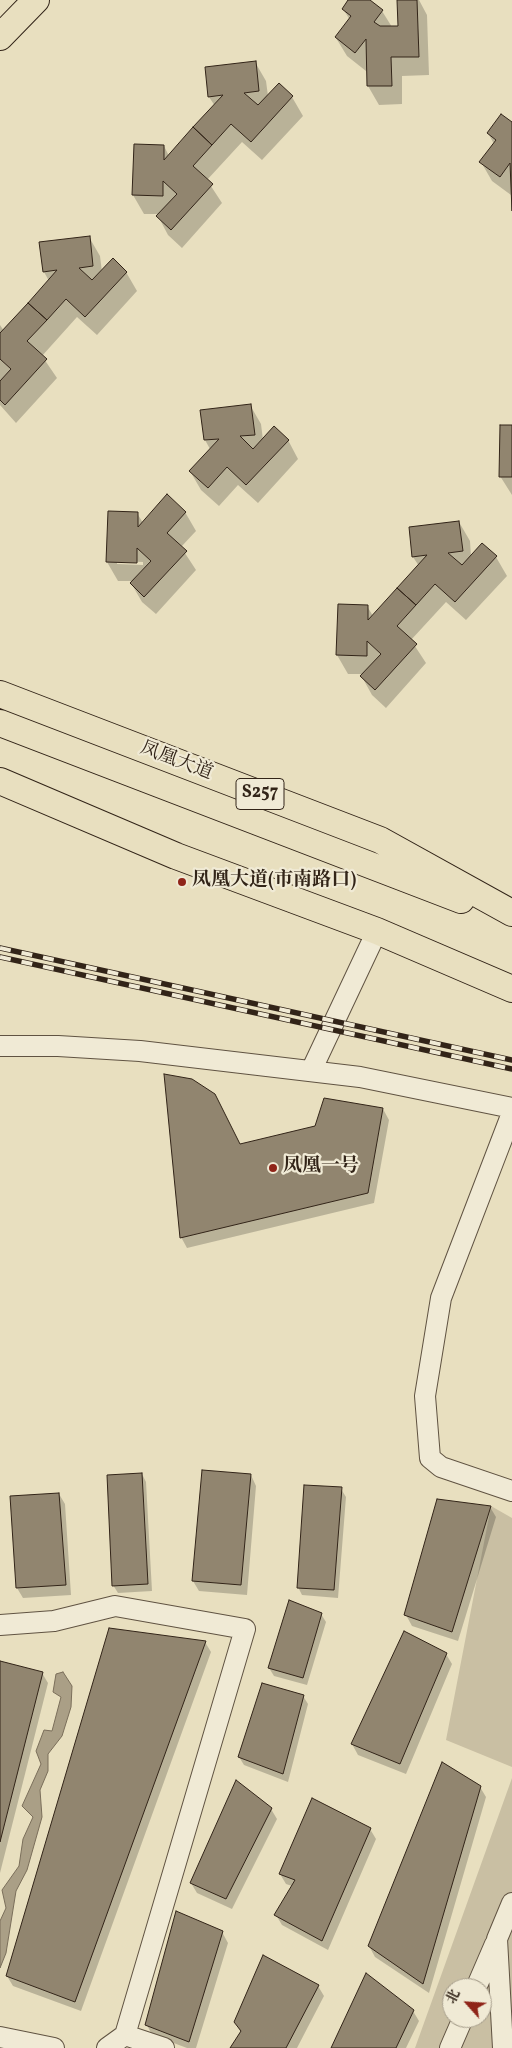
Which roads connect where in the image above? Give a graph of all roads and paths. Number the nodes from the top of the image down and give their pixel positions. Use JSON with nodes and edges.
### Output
{"nodes":[{"id":1,"x":36,"y":0,"type":"edge"},
{"id":2,"x":0,"y":37,"type":"edge"},
{"id":3,"x":0,"y":694,"type":"edge"},
{"id":4,"x":0,"y":723,"type":"edge"},
{"id":5,"x":0,"y":781,"type":"edge"},
{"id":6,"x":512,"y":913,"type":"edge"},
{"id":7,"x":512,"y":920,"type":"edge"},
{"id":8,"x":377,"y":931,"type":"junction"},
{"id":9,"x":512,"y":989,"type":"edge"},
{"id":10,"x":0,"y":1046,"type":"edge"},
{"id":11,"x":311,"y":1071,"type":"junction"},
{"id":12,"x":512,"y":1108,"type":"edge"},
{"id":13,"x":512,"y":1113,"type":"edge"},
{"id":14,"x":512,"y":1491,"type":"edge"},
{"id":15,"x":0,"y":1626,"type":"edge"},
{"id":16,"x":512,"y":1903,"type":"edge"},
{"id":17,"x":497,"y":1939,"type":"junction"},
{"id":18,"x":480,"y":1978,"type":"edge"},
{"id":19,"x":459,"y":2028,"type":"edge"},
{"id":20,"x":125,"y":2035,"type":"junction"},
{"id":21,"x":0,"y":2037,"type":"edge"},
{"id":22,"x":54,"y":2048,"type":"edge"},
{"id":23,"x":107,"y":2048,"type":"edge"},
{"id":24,"x":164,"y":2048,"type":"edge"},
{"id":25,"x":450,"y":2048,"type":"edge"},
{"id":26,"x":503,"y":2048,"type":"edge"}],
"edges":[{"from":1,"to":2,"type":"main road"},
{"from":3,"to":6,"type":"main road","name":"凤凰大道","number":"S257"},
{"from":4,"to":7,"type":"main road","number":"S257"},
{"from":5,"to":8,"type":"main road"},
{"from":8,"to":9,"type":"main road"},
{"from":8,"to":11,"type":"street"},
{"from":10,"to":11,"type":"street"},
{"from":11,"to":12,"type":"street"},
{"from":13,"to":14,"type":"street"},
{"from":15,"to":20,"type":"street"},
{"from":16,"to":17,"type":"street"},
{"from":17,"to":18,"type":"street"},
{"from":17,"to":26,"type":"street"},
{"from":19,"to":25,"type":"street"},
{"from":20,"to":23,"type":"street"},
{"from":20,"to":24,"type":"street"},
{"from":21,"to":22,"type":"street"}]}
